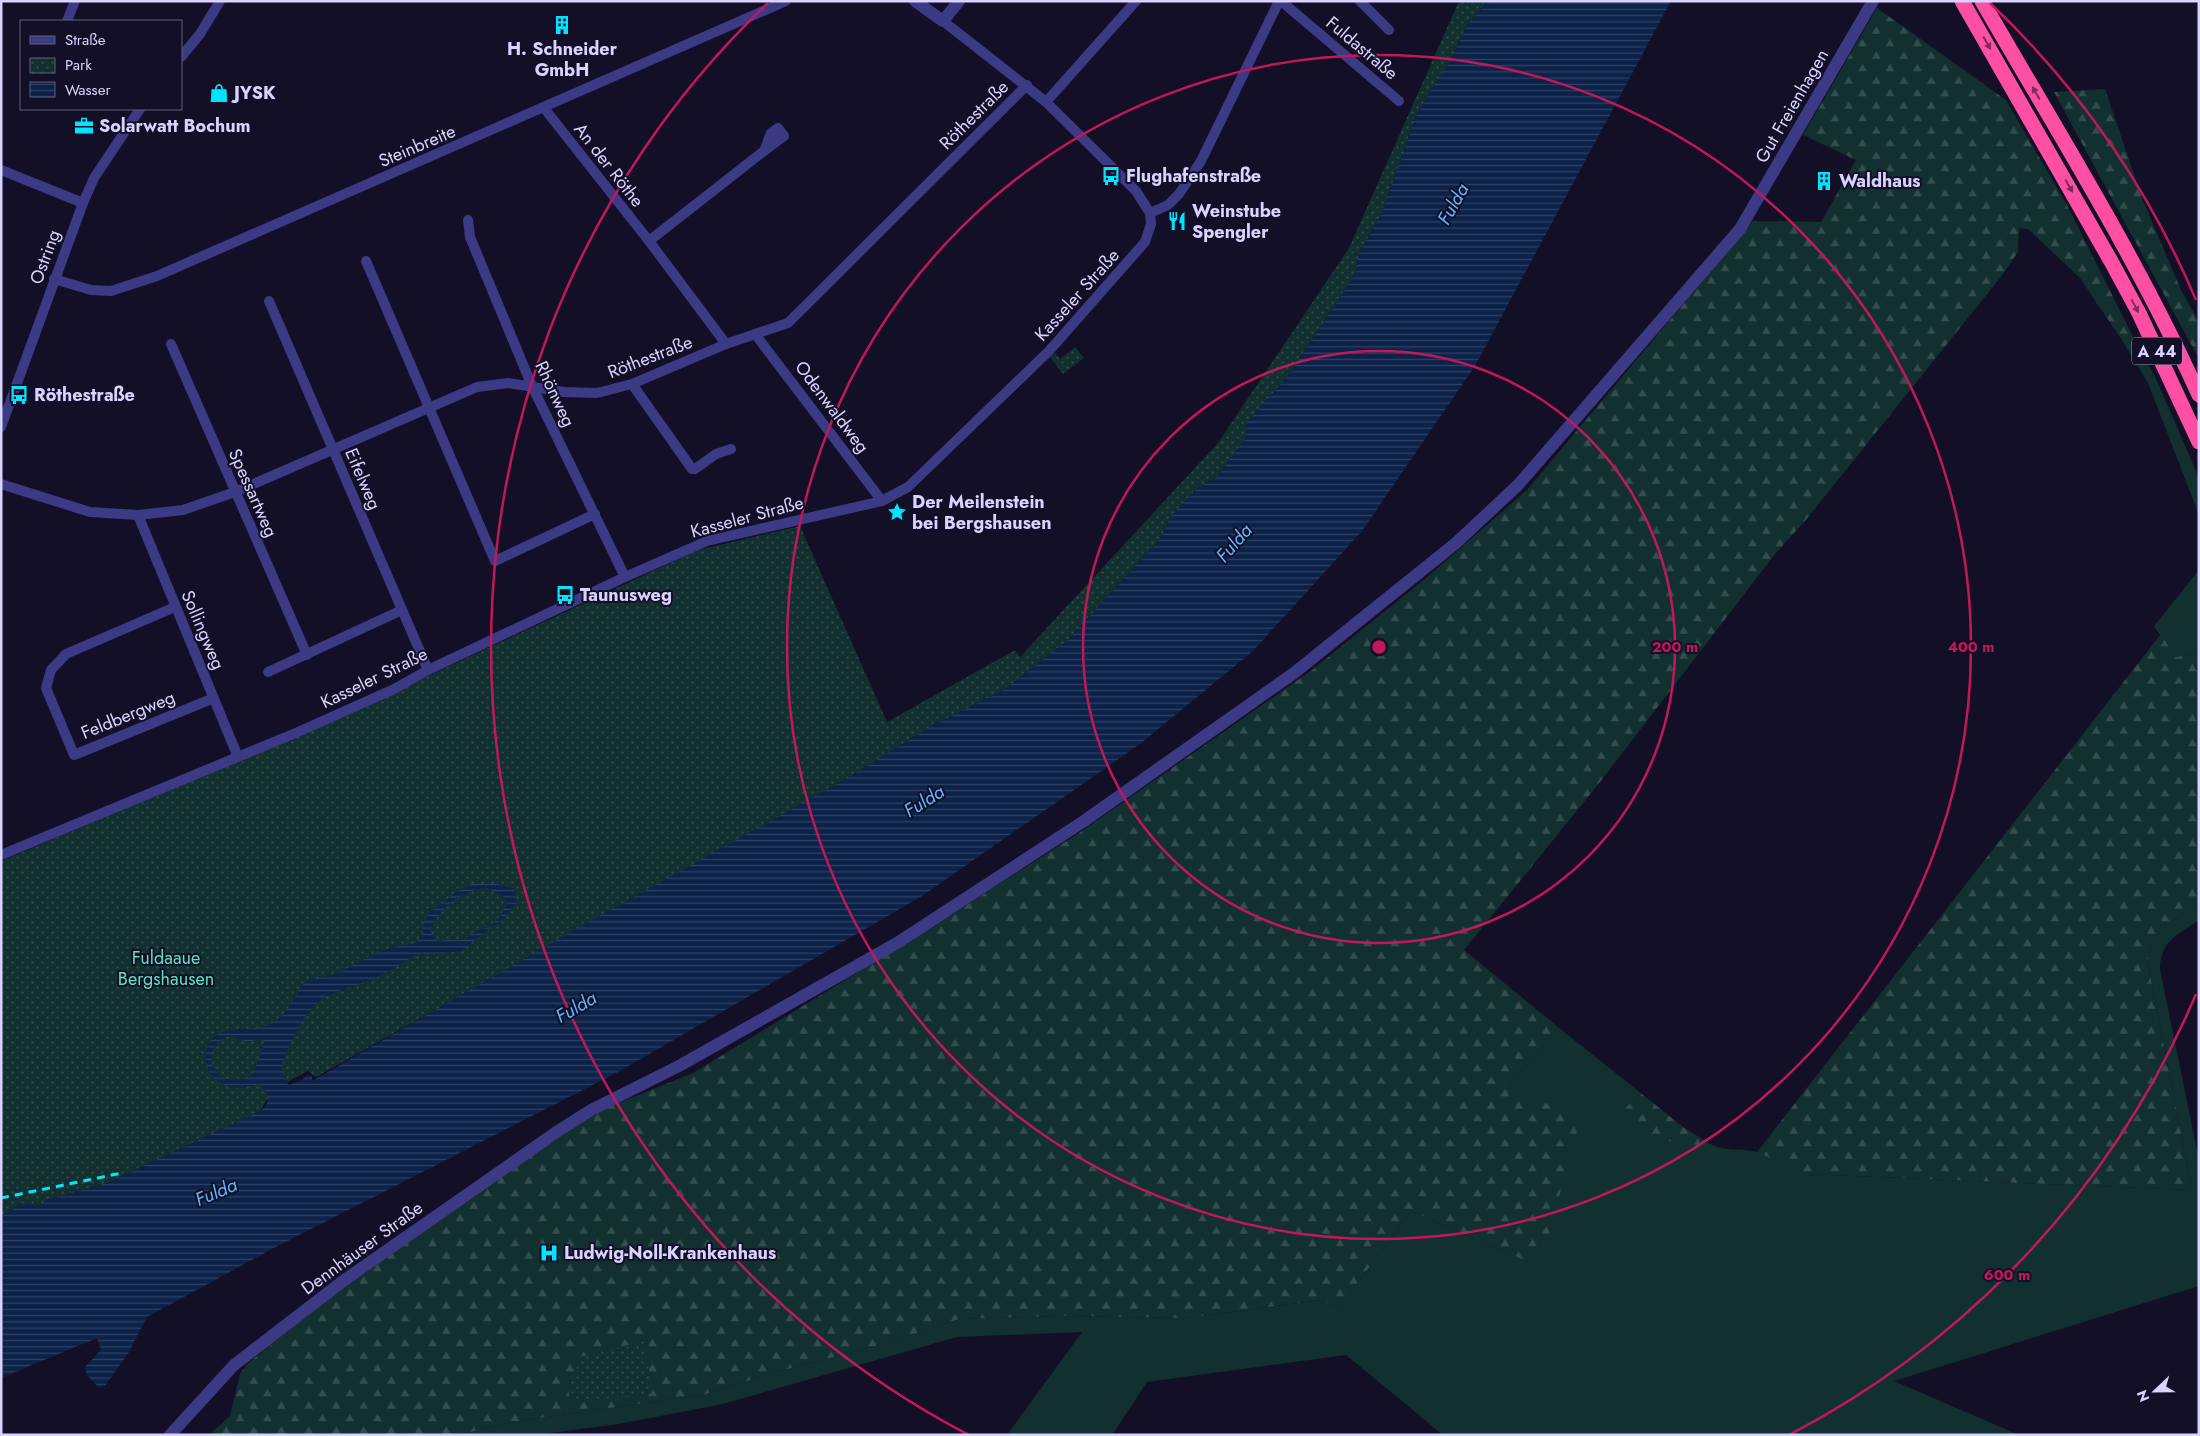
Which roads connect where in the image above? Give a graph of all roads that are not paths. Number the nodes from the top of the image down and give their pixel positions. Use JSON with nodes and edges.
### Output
{"nodes":[{"id":1,"x":75,"y":1,"type":"edge"},
{"id":2,"x":220,"y":1,"type":"edge"},
{"id":3,"x":786,"y":1,"type":"edge"},
{"id":4,"x":915,"y":1,"type":"edge"},
{"id":5,"x":959,"y":1,"type":"edge"},
{"id":6,"x":1136,"y":1,"type":"edge"},
{"id":7,"x":1280,"y":1,"type":"edge"},
{"id":8,"x":1360,"y":1,"type":"edge"},
{"id":9,"x":1873,"y":1,"type":"edge"},
{"id":10,"x":1962,"y":1,"type":"edge"},
{"id":11,"x":1982,"y":1,"type":"edge"},
{"id":12,"x":67,"y":20,"type":"edge"},
{"id":13,"x":943,"y":21,"type":"junction"},
{"id":14,"x":1389,"y":30,"type":"dead end"},
{"id":15,"x":182,"y":56,"type":"edge"},
{"id":16,"x":1027,"y":85,"type":"junction"},
{"id":17,"x":1399,"y":101,"type":"dead end"},
{"id":18,"x":1046,"y":102,"type":"junction"},
{"id":19,"x":544,"y":108,"type":"junction"},
{"id":20,"x":139,"y":110,"type":"edge"},
{"id":21,"x":764,"y":150,"type":"dead end"},
{"id":22,"x":1,"y":170,"type":"edge"},
{"id":23,"x":83,"y":203,"type":"junction"},
{"id":24,"x":1150,"y":213,"type":"junction"},
{"id":25,"x":468,"y":220,"type":"dead end"},
{"id":26,"x":649,"y":241,"type":"junction"},
{"id":27,"x":366,"y":260,"type":"dead end"},
{"id":28,"x":54,"y":279,"type":"junction"},
{"id":29,"x":269,"y":301,"type":"dead end"},
{"id":30,"x":755,"y":334,"type":"junction"},
{"id":31,"x":171,"y":344,"type":"dead end"},
{"id":32,"x":726,"y":344,"type":"junction"},
{"id":33,"x":632,"y":384,"type":"junction"},
{"id":34,"x":532,"y":386,"type":"junction"},
{"id":35,"x":2199,"y":394,"type":"edge"},
{"id":36,"x":429,"y":409,"type":"junction"},
{"id":37,"x":1,"y":427,"type":"edge"},
{"id":38,"x":2199,"y":442,"type":"edge"},
{"id":39,"x":731,"y":449,"type":"dead end"},
{"id":40,"x":333,"y":450,"type":"junction"},
{"id":41,"x":1,"y":484,"type":"edge"},
{"id":42,"x":235,"y":492,"type":"junction"},
{"id":43,"x":882,"y":501,"type":"junction"},
{"id":44,"x":595,"y":514,"type":"junction"},
{"id":45,"x":138,"y":515,"type":"junction"},
{"id":46,"x":625,"y":577,"type":"junction"},
{"id":47,"x":175,"y":607,"type":"junction"},
{"id":48,"x":402,"y":610,"type":"junction"},
{"id":49,"x":307,"y":655,"type":"junction"},
{"id":50,"x":428,"y":670,"type":"junction"},
{"id":51,"x":268,"y":672,"type":"dead end"},
{"id":52,"x":214,"y":698,"type":"junction"},
{"id":53,"x":238,"y":757,"type":"junction"},
{"id":54,"x":1,"y":855,"type":"edge"},
{"id":55,"x":591,"y":1110,"type":"joint"},
{"id":56,"x":170,"y":1435,"type":"edge"}],
"edges":[{"from":1,"to":12,"type":"street"},
{"from":2,"to":15,"type":"street"},
{"from":3,"to":19,"type":"street","name":"Steinbreite"},
{"from":4,"to":13,"type":"street"},
{"from":5,"to":13,"type":"street"},
{"from":6,"to":18,"type":"street"},
{"from":7,"to":17,"type":"street","name":"Fuldastraße"},
{"from":7,"to":24,"type":"street"},
{"from":8,"to":14,"type":"street"},
{"from":9,"to":55,"type":"street","name":"Gut Freienhagen"},
{"from":10,"to":38,"type":"highway","number":"A 44","one_way":true},
{"from":35,"to":11,"type":"highway","number":"A 44","one_way":true},
{"from":13,"to":16,"type":"street"},
{"from":16,"to":18,"type":"street"},
{"from":16,"to":30,"type":"street","name":"Röthestraße"},
{"from":18,"to":24,"type":"street"},
{"from":19,"to":26,"type":"street","name":"An der Röthe"},
{"from":19,"to":28,"type":"street","name":"Steinbreite"},
{"from":20,"to":23,"type":"street","name":"Ostring"},
{"from":21,"to":26,"type":"street"},
{"from":22,"to":23,"type":"street"},
{"from":23,"to":28,"type":"street","name":"Ostring"},
{"from":24,"to":43,"type":"street","name":"Kasseler Straße"},
{"from":25,"to":34,"type":"street","name":"Rhönweg"},
{"from":26,"to":32,"type":"street","name":"An der Röthe"},
{"from":27,"to":36,"type":"street"},
{"from":28,"to":37,"type":"street","name":"Ostring"},
{"from":29,"to":40,"type":"street","name":"Eifelweg"},
{"from":30,"to":32,"type":"street","name":"Röthestraße"},
{"from":30,"to":43,"type":"street","name":"Odenwaldweg"},
{"from":31,"to":42,"type":"street","name":"Spessartweg"},
{"from":32,"to":33,"type":"street","name":"Röthestraße"},
{"from":33,"to":34,"type":"street","name":"Röthestraße"},
{"from":33,"to":39,"type":"street"},
{"from":34,"to":36,"type":"street","name":"Röthestraße"},
{"from":34,"to":44,"type":"street","name":"Rhönweg"},
{"from":36,"to":40,"type":"street","name":"Röthestraße"},
{"from":36,"to":44,"type":"street"},
{"from":40,"to":42,"type":"street","name":"Röthestraße"},
{"from":40,"to":48,"type":"street","name":"Eifelweg"},
{"from":41,"to":45,"type":"street","name":"Röthestraße"},
{"from":42,"to":45,"type":"street","name":"Röthestraße"},
{"from":42,"to":49,"type":"street","name":"Spessartweg"},
{"from":43,"to":46,"type":"street","name":"Kasseler Straße"},
{"from":44,"to":46,"type":"street","name":"Rhönweg"},
{"from":45,"to":47,"type":"street","name":"Sollingweg"},
{"from":46,"to":50,"type":"street","name":"Kasseler Straße"},
{"from":47,"to":52,"type":"street","name":"Sollingweg"},
{"from":47,"to":52,"type":"street","name":"Feldbergweg"},
{"from":48,"to":49,"type":"street"},
{"from":48,"to":50,"type":"street","name":"Eifelweg"},
{"from":49,"to":51,"type":"street"},
{"from":50,"to":53,"type":"street","name":"Kasseler Straße"},
{"from":52,"to":53,"type":"street","name":"Sollingweg"},
{"from":53,"to":54,"type":"street","name":"Kasseler Straße"},
{"from":55,"to":56,"type":"street","name":"Dennhäuser Straße"}]}
